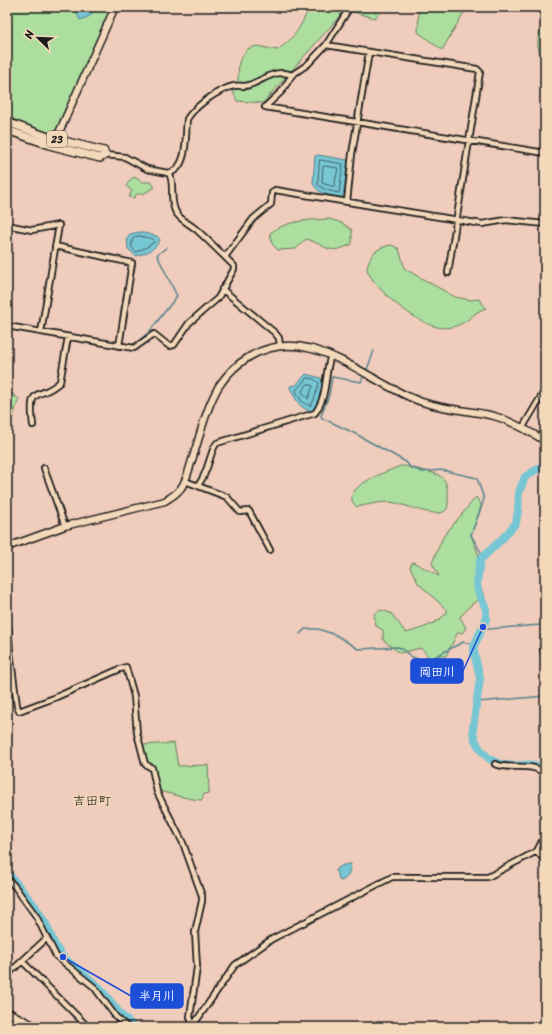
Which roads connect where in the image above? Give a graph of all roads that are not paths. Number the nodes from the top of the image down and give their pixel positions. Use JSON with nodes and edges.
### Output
{"nodes":[{"id":1,"x":115,"y":7,"type":"edge"},
{"id":2,"x":350,"y":7,"type":"edge"},
{"id":3,"x":326,"y":45,"type":"junction"},
{"id":4,"x":369,"y":52,"type":"junction"},
{"id":5,"x":292,"y":75,"type":"junction"},
{"id":6,"x":7,"y":122,"type":"edge"},
{"id":7,"x":358,"y":123,"type":"junction"},
{"id":8,"x":7,"y":130,"type":"edge"},
{"id":9,"x":469,"y":142,"type":"junction"},
{"id":10,"x":55,"y":143,"type":"junction"},
{"id":11,"x":545,"y":153,"type":"edge"},
{"id":12,"x":105,"y":155,"type":"joint"},
{"id":13,"x":168,"y":173,"type":"junction"},
{"id":14,"x":347,"y":202,"type":"junction"},
{"id":15,"x":457,"y":219,"type":"junction"},
{"id":16,"x":545,"y":224,"type":"edge"},
{"id":17,"x":7,"y":225,"type":"edge"},
{"id":18,"x":55,"y":246,"type":"junction"},
{"id":19,"x":225,"y":257,"type":"junction"},
{"id":20,"x":448,"y":274,"type":"dead end"},
{"id":21,"x":222,"y":289,"type":"junction"},
{"id":22,"x":7,"y":326,"type":"edge"},
{"id":23,"x":41,"y":332,"type":"junction"},
{"id":24,"x":68,"y":337,"type":"junction"},
{"id":25,"x":119,"y":346,"type":"junction"},
{"id":26,"x":280,"y":346,"type":"junction"},
{"id":27,"x":330,"y":355,"type":"junction"},
{"id":28,"x":545,"y":390,"type":"edge"},
{"id":29,"x":33,"y":425,"type":"dead end"},
{"id":30,"x":523,"y":427,"type":"junction"},
{"id":31,"x":545,"y":441,"type":"edge"},
{"id":32,"x":44,"y":468,"type":"dead end"},
{"id":33,"x":185,"y":481,"type":"junction"},
{"id":34,"x":198,"y":485,"type":"junction"},
{"id":35,"x":65,"y":526,"type":"junction"},
{"id":36,"x":7,"y":547,"type":"edge"},
{"id":37,"x":270,"y":550,"type":"dead end"},
{"id":38,"x":545,"y":575,"type":"edge"},
{"id":39,"x":545,"y":584,"type":"edge"},
{"id":40,"x":7,"y":610,"type":"edge"},
{"id":41,"x":545,"y":628,"type":"edge"},
{"id":42,"x":545,"y":663,"type":"edge"},
{"id":43,"x":495,"y":764,"type":"dead end"},
{"id":44,"x":545,"y":774,"type":"edge"},
{"id":45,"x":545,"y":835,"type":"edge"},
{"id":46,"x":537,"y":851,"type":"junction"},
{"id":47,"x":545,"y":861,"type":"edge"},
{"id":48,"x":7,"y":878,"type":"edge"},
{"id":49,"x":46,"y":938,"type":"junction"},
{"id":50,"x":22,"y":961,"type":"junction"},
{"id":51,"x":7,"y":975,"type":"edge"},
{"id":52,"x":7,"y":1012,"type":"edge"},
{"id":53,"x":193,"y":1026,"type":"edge"},
{"id":54,"x":36,"y":1027,"type":"edge"},
{"id":55,"x":88,"y":1027,"type":"edge"},
{"id":56,"x":127,"y":1027,"type":"edge"}],
"edges":[{"from":1,"to":10,"type":"street"},
{"from":2,"to":3,"type":"street"},
{"from":3,"to":4,"type":"street"},
{"from":3,"to":5,"type":"street"},
{"from":4,"to":7,"type":"street"},
{"from":4,"to":9,"type":"street"},
{"from":5,"to":7,"type":"street"},
{"from":5,"to":13,"type":"street"},
{"from":6,"to":10,"type":"main road","number":"23"},
{"from":7,"to":9,"type":"street"},
{"from":7,"to":14,"type":"street"},
{"from":8,"to":10,"type":"main road","number":"23"},
{"from":9,"to":11,"type":"street"},
{"from":9,"to":15,"type":"street"},
{"from":10,"to":12,"type":"main road","number":"23"},
{"from":12,"to":13,"type":"street"},
{"from":13,"to":19,"type":"street"},
{"from":14,"to":15,"type":"street"},
{"from":14,"to":19,"type":"street"},
{"from":15,"to":16,"type":"street"},
{"from":15,"to":20,"type":"street"},
{"from":17,"to":18,"type":"street"},
{"from":18,"to":23,"type":"street"},
{"from":18,"to":25,"type":"street"},
{"from":19,"to":21,"type":"street"},
{"from":21,"to":25,"type":"street"},
{"from":21,"to":26,"type":"street"},
{"from":22,"to":23,"type":"street"},
{"from":23,"to":24,"type":"street"},
{"from":24,"to":25,"type":"street"},
{"from":24,"to":29,"type":"street"},
{"from":26,"to":27,"type":"street"},
{"from":26,"to":33,"type":"street"},
{"from":27,"to":30,"type":"street"},
{"from":27,"to":34,"type":"street"},
{"from":28,"to":30,"type":"street"},
{"from":30,"to":31,"type":"street"},
{"from":32,"to":35,"type":"street"},
{"from":33,"to":34,"type":"street"},
{"from":33,"to":35,"type":"street"},
{"from":34,"to":37,"type":"street"},
{"from":35,"to":36,"type":"street"},
{"from":38,"to":39,"type":"street"},
{"from":40,"to":53,"type":"street"},
{"from":41,"to":42,"type":"street"},
{"from":43,"to":44,"type":"street"},
{"from":45,"to":46,"type":"street"},
{"from":46,"to":47,"type":"street"},
{"from":46,"to":53,"type":"street"},
{"from":48,"to":49,"type":"street"},
{"from":49,"to":50,"type":"street"},
{"from":49,"to":56,"type":"street"},
{"from":50,"to":51,"type":"street"},
{"from":50,"to":55,"type":"street"},
{"from":52,"to":54,"type":"main road"}]}
